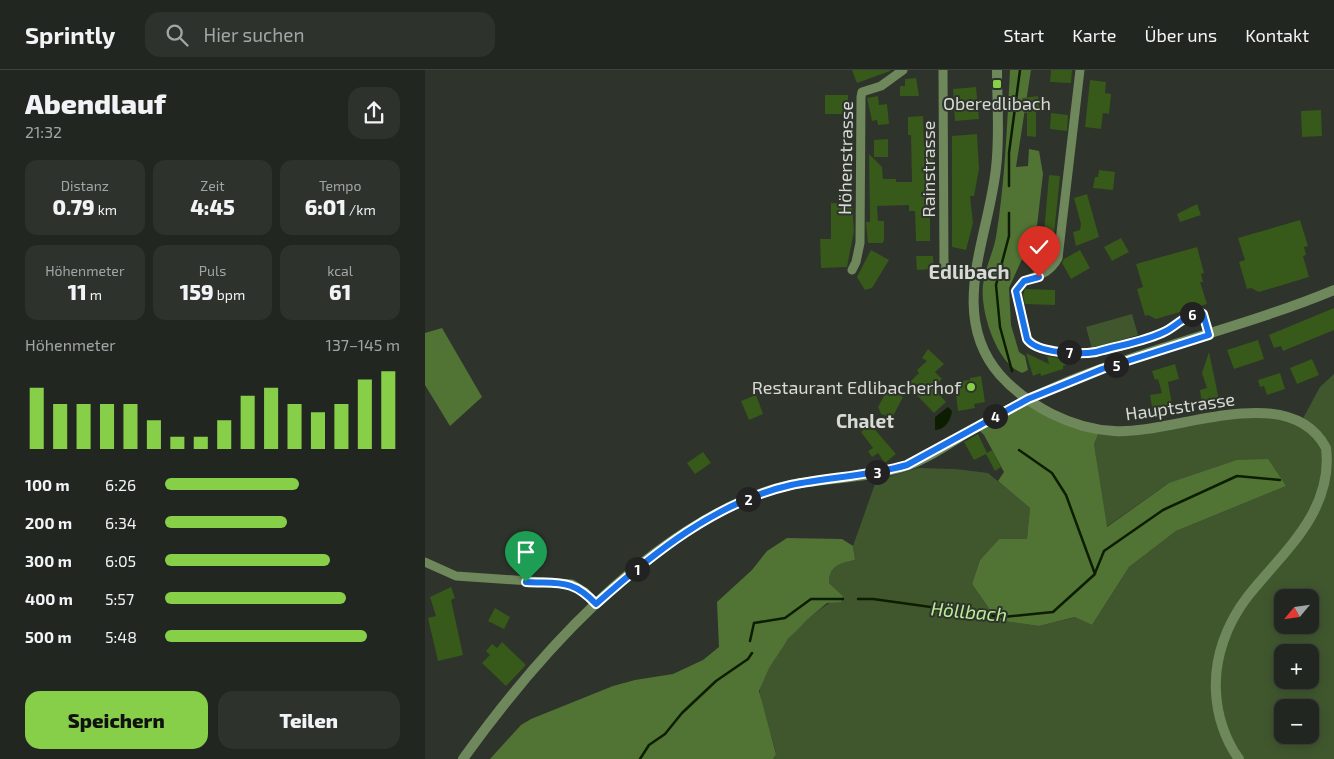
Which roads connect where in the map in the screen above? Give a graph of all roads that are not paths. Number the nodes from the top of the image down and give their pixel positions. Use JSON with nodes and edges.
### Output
{"nodes":[{"id":1,"x":903,"y":70,"type":"edge"},
{"id":2,"x":943,"y":70,"type":"edge"},
{"id":3,"x":997,"y":70,"type":"edge"},
{"id":4,"x":1080,"y":70,"type":"edge"},
{"id":5,"x":944,"y":268,"type":"dead end"},
{"id":6,"x":852,"y":270,"type":"dead end"},
{"id":7,"x":1334,"y":290,"type":"edge"},
{"id":8,"x":1209,"y":335,"type":"junction"},
{"id":9,"x":1028,"y":399,"type":"junction"},
{"id":10,"x":425,"y":562,"type":"edge"},
{"id":11,"x":596,"y":604,"type":"junction"},
{"id":12,"x":463,"y":759,"type":"edge"},
{"id":13,"x":1239,"y":759,"type":"edge"}],
"edges":[{"from":1,"to":6,"type":"street","name":"Höhenstrasse"},
{"from":2,"to":5,"type":"street","name":"Rainstrasse"},
{"from":3,"to":9,"type":"street","name":"Hauptstrasse"},
{"from":4,"to":8,"type":"street"},
{"from":7,"to":8,"type":"street"},
{"from":8,"to":9,"type":"street"},
{"from":9,"to":11,"type":"street"},
{"from":9,"to":13,"type":"street","name":"Hauptstrasse"},
{"from":10,"to":11,"type":"street"},
{"from":11,"to":12,"type":"street"}]}
